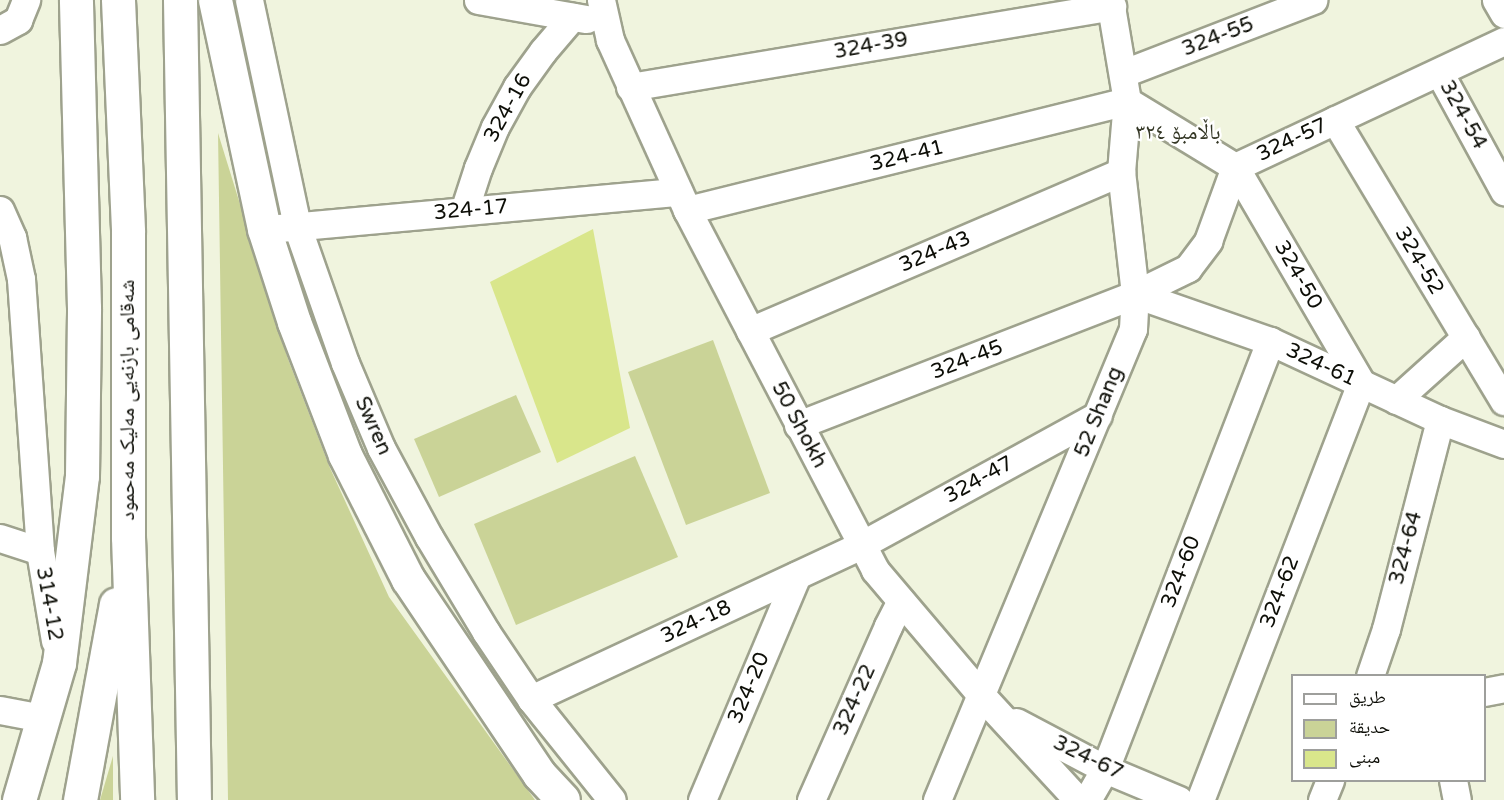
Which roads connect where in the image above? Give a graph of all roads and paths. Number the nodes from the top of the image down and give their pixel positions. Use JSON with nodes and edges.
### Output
{"nodes":[{"id":1,"x":26,"y":0,"type":"edge"},
{"id":2,"x":76,"y":0,"type":"edge"},
{"id":3,"x":96,"y":0,"type":"edge"},
{"id":4,"x":118,"y":0,"type":"edge"},
{"id":5,"x":180,"y":0,"type":"edge"},
{"id":6,"x":215,"y":0,"type":"edge"},
{"id":7,"x":249,"y":0,"type":"edge"},
{"id":8,"x":478,"y":0,"type":"edge"},
{"id":9,"x":1313,"y":0,"type":"edge"},
{"id":10,"x":1496,"y":0,"type":"edge"},
{"id":11,"x":1111,"y":3,"type":"edge"},
{"id":12,"x":603,"y":11,"type":"edge"},
{"id":13,"x":1504,"y":14,"type":"edge"},
{"id":14,"x":572,"y":17,"type":"junction"},
{"id":15,"x":0,"y":30,"type":"edge"},
{"id":16,"x":1504,"y":41,"type":"edge"},
{"id":17,"x":1439,"y":72,"type":"junction"},
{"id":18,"x":1124,"y":73,"type":"junction"},
{"id":19,"x":630,"y":87,"type":"junction"},
{"id":20,"x":1127,"y":101,"type":"junction"},
{"id":21,"x":122,"y":110,"type":"junction"},
{"id":22,"x":1335,"y":120,"type":"junction"},
{"id":23,"x":1235,"y":167,"type":"junction"},
{"id":24,"x":1121,"y":172,"type":"junction"},
{"id":25,"x":1504,"y":190,"type":"edge"},
{"id":26,"x":682,"y":201,"type":"junction"},
{"id":27,"x":0,"y":210,"type":"edge"},
{"id":28,"x":464,"y":211,"type":"junction"},
{"id":29,"x":297,"y":226,"type":"junction"},
{"id":30,"x":264,"y":229,"type":"junction"},
{"id":31,"x":1136,"y":294,"type":"junction"},
{"id":32,"x":750,"y":331,"type":"junction"},
{"id":33,"x":1466,"y":338,"type":"junction"},
{"id":34,"x":1270,"y":341,"type":"junction"},
{"id":35,"x":1361,"y":383,"type":"junction"},
{"id":36,"x":1396,"y":400,"type":"junction"},
{"id":37,"x":1504,"y":401,"type":"edge"},
{"id":38,"x":1098,"y":415,"type":"junction"},
{"id":39,"x":1440,"y":420,"type":"junction"},
{"id":40,"x":798,"y":425,"type":"junction"},
{"id":41,"x":1504,"y":444,"type":"edge"},
{"id":42,"x":128,"y":537,"type":"junction"},
{"id":43,"x":0,"y":538,"type":"edge"},
{"id":44,"x":861,"y":545,"type":"junction"},
{"id":45,"x":40,"y":551,"type":"junction"},
{"id":46,"x":797,"y":575,"type":"junction"},
{"id":47,"x":902,"y":601,"type":"junction"},
{"id":48,"x":59,"y":663,"type":"junction"},
{"id":49,"x":1370,"y":674,"type":"edge"},
{"id":50,"x":1504,"y":688,"type":"edge"},
{"id":51,"x":1486,"y":692,"type":"edge"},
{"id":52,"x":531,"y":699,"type":"junction"},
{"id":53,"x":990,"y":704,"type":"junction"},
{"id":54,"x":0,"y":710,"type":"edge"},
{"id":55,"x":42,"y":718,"type":"junction"},
{"id":56,"x":1106,"y":769,"type":"junction"},
{"id":57,"x":1329,"y":782,"type":"edge"},
{"id":58,"x":1454,"y":782,"type":"edge"},
{"id":59,"x":19,"y":800,"type":"edge"},
{"id":60,"x":80,"y":800,"type":"edge"},
{"id":61,"x":137,"y":800,"type":"edge"},
{"id":62,"x":194,"y":800,"type":"edge"},
{"id":63,"x":563,"y":800,"type":"edge"},
{"id":64,"x":612,"y":800,"type":"edge"},
{"id":65,"x":702,"y":800,"type":"edge"},
{"id":66,"x":811,"y":800,"type":"edge"},
{"id":67,"x":937,"y":800,"type":"edge"},
{"id":68,"x":1078,"y":800,"type":"edge"},
{"id":69,"x":1087,"y":800,"type":"edge"},
{"id":70,"x":1179,"y":800,"type":"edge"},
{"id":71,"x":1200,"y":800,"type":"edge"},
{"id":72,"x":1322,"y":800,"type":"edge"},
{"id":73,"x":1457,"y":800,"type":"edge"}],
"edges":[{"from":1,"to":15,"type":"street"},
{"from":2,"to":48,"type":"main road"},
{"from":3,"to":21,"type":"main road"},
{"from":4,"to":21,"type":"main road","name":"شەقامی بازنەیی مەلیک مەحمود"},
{"from":5,"to":62,"type":"main road"},
{"from":6,"to":30,"type":"main road"},
{"from":7,"to":29,"type":"street","name":"Swren"},
{"from":8,"to":14,"type":"street"},
{"from":9,"to":18,"type":"street","name":"324-55"},
{"from":10,"to":13,"type":"street"},
{"from":11,"to":18,"type":"street","name":"52 Shang"},
{"from":11,"to":19,"type":"street","name":"324-39"},
{"from":12,"to":14,"type":"street"},
{"from":12,"to":19,"type":"street","name":"50 Shokh"},
{"from":14,"to":28,"type":"street","name":"324-16"},
{"from":16,"to":17,"type":"street","name":"324-57"},
{"from":17,"to":22,"type":"street","name":"324-57"},
{"from":17,"to":25,"type":"street","name":"324-54"},
{"from":18,"to":20,"type":"street","name":"52 Shang"},
{"from":19,"to":26,"type":"street","name":"50 Shokh"},
{"from":20,"to":23,"type":"street"},
{"from":20,"to":24,"type":"street","name":"52 Shang"},
{"from":20,"to":26,"type":"street","name":"324-41"},
{"from":21,"to":42,"type":"main road","name":"شەقامی بازنەیی مەلیک مەحمود"},
{"from":22,"to":23,"type":"street","name":"324-57"},
{"from":22,"to":33,"type":"street","name":"324-52"},
{"from":23,"to":31,"type":"street","name":"324-57"},
{"from":23,"to":35,"type":"street","name":"324-50"},
{"from":24,"to":31,"type":"street","name":"52 Shang"},
{"from":24,"to":32,"type":"street","name":"324-43"},
{"from":26,"to":28,"type":"street","name":"324-17"},
{"from":26,"to":32,"type":"street","name":"50 Shokh"},
{"from":27,"to":45,"type":"street"},
{"from":28,"to":29,"type":"street","name":"324-17"},
{"from":29,"to":30,"type":"street","name":"324-17"},
{"from":29,"to":52,"type":"street","name":"Swren"},
{"from":30,"to":63,"type":"main road"},
{"from":31,"to":34,"type":"street","name":"324-61"},
{"from":31,"to":38,"type":"street","name":"52 Shang"},
{"from":31,"to":40,"type":"street","name":"324-45"},
{"from":32,"to":40,"type":"street","name":"50 Shokh"},
{"from":33,"to":36,"type":"street"},
{"from":33,"to":37,"type":"street","name":"324-52"},
{"from":34,"to":35,"type":"street","name":"324-61"},
{"from":34,"to":56,"type":"street","name":"324-60"},
{"from":35,"to":36,"type":"street","name":"324-61"},
{"from":35,"to":71,"type":"street","name":"324-62"},
{"from":36,"to":39,"type":"street","name":"324-61"},
{"from":38,"to":44,"type":"street","name":"324-47"},
{"from":38,"to":53,"type":"street","name":"52 Shang"},
{"from":39,"to":41,"type":"street","name":"324-61"},
{"from":39,"to":49,"type":"street","name":"324-64"},
{"from":40,"to":44,"type":"street","name":"50 Shokh"},
{"from":42,"to":60,"type":"main road"},
{"from":42,"to":61,"type":"main road","name":"شەقامی بازنەیی مەلیک مەحمود"},
{"from":43,"to":45,"type":"street","name":"314-12"},
{"from":44,"to":46,"type":"street","name":"324-18"},
{"from":44,"to":47,"type":"street","name":"50 Shokh"},
{"from":45,"to":48,"type":"street","name":"314-12"},
{"from":46,"to":52,"type":"street","name":"324-18"},
{"from":46,"to":65,"type":"street","name":"324-20"},
{"from":47,"to":53,"type":"street","name":"50 Shokh"},
{"from":47,"to":66,"type":"street","name":"324-22"},
{"from":48,"to":55,"type":"main road"},
{"from":50,"to":51,"type":"street"},
{"from":52,"to":64,"type":"street","name":"Swren"},
{"from":53,"to":56,"type":"street","name":"324-67"},
{"from":53,"to":67,"type":"street","name":"52 Shang"},
{"from":53,"to":68,"type":"street","name":"50 Shokh"},
{"from":54,"to":55,"type":"street"},
{"from":55,"to":59,"type":"main road"},
{"from":56,"to":69,"type":"street","name":"324-60"},
{"from":56,"to":70,"type":"street","name":"324-67"},
{"from":57,"to":72,"type":"street"},
{"from":58,"to":73,"type":"street"}]}
